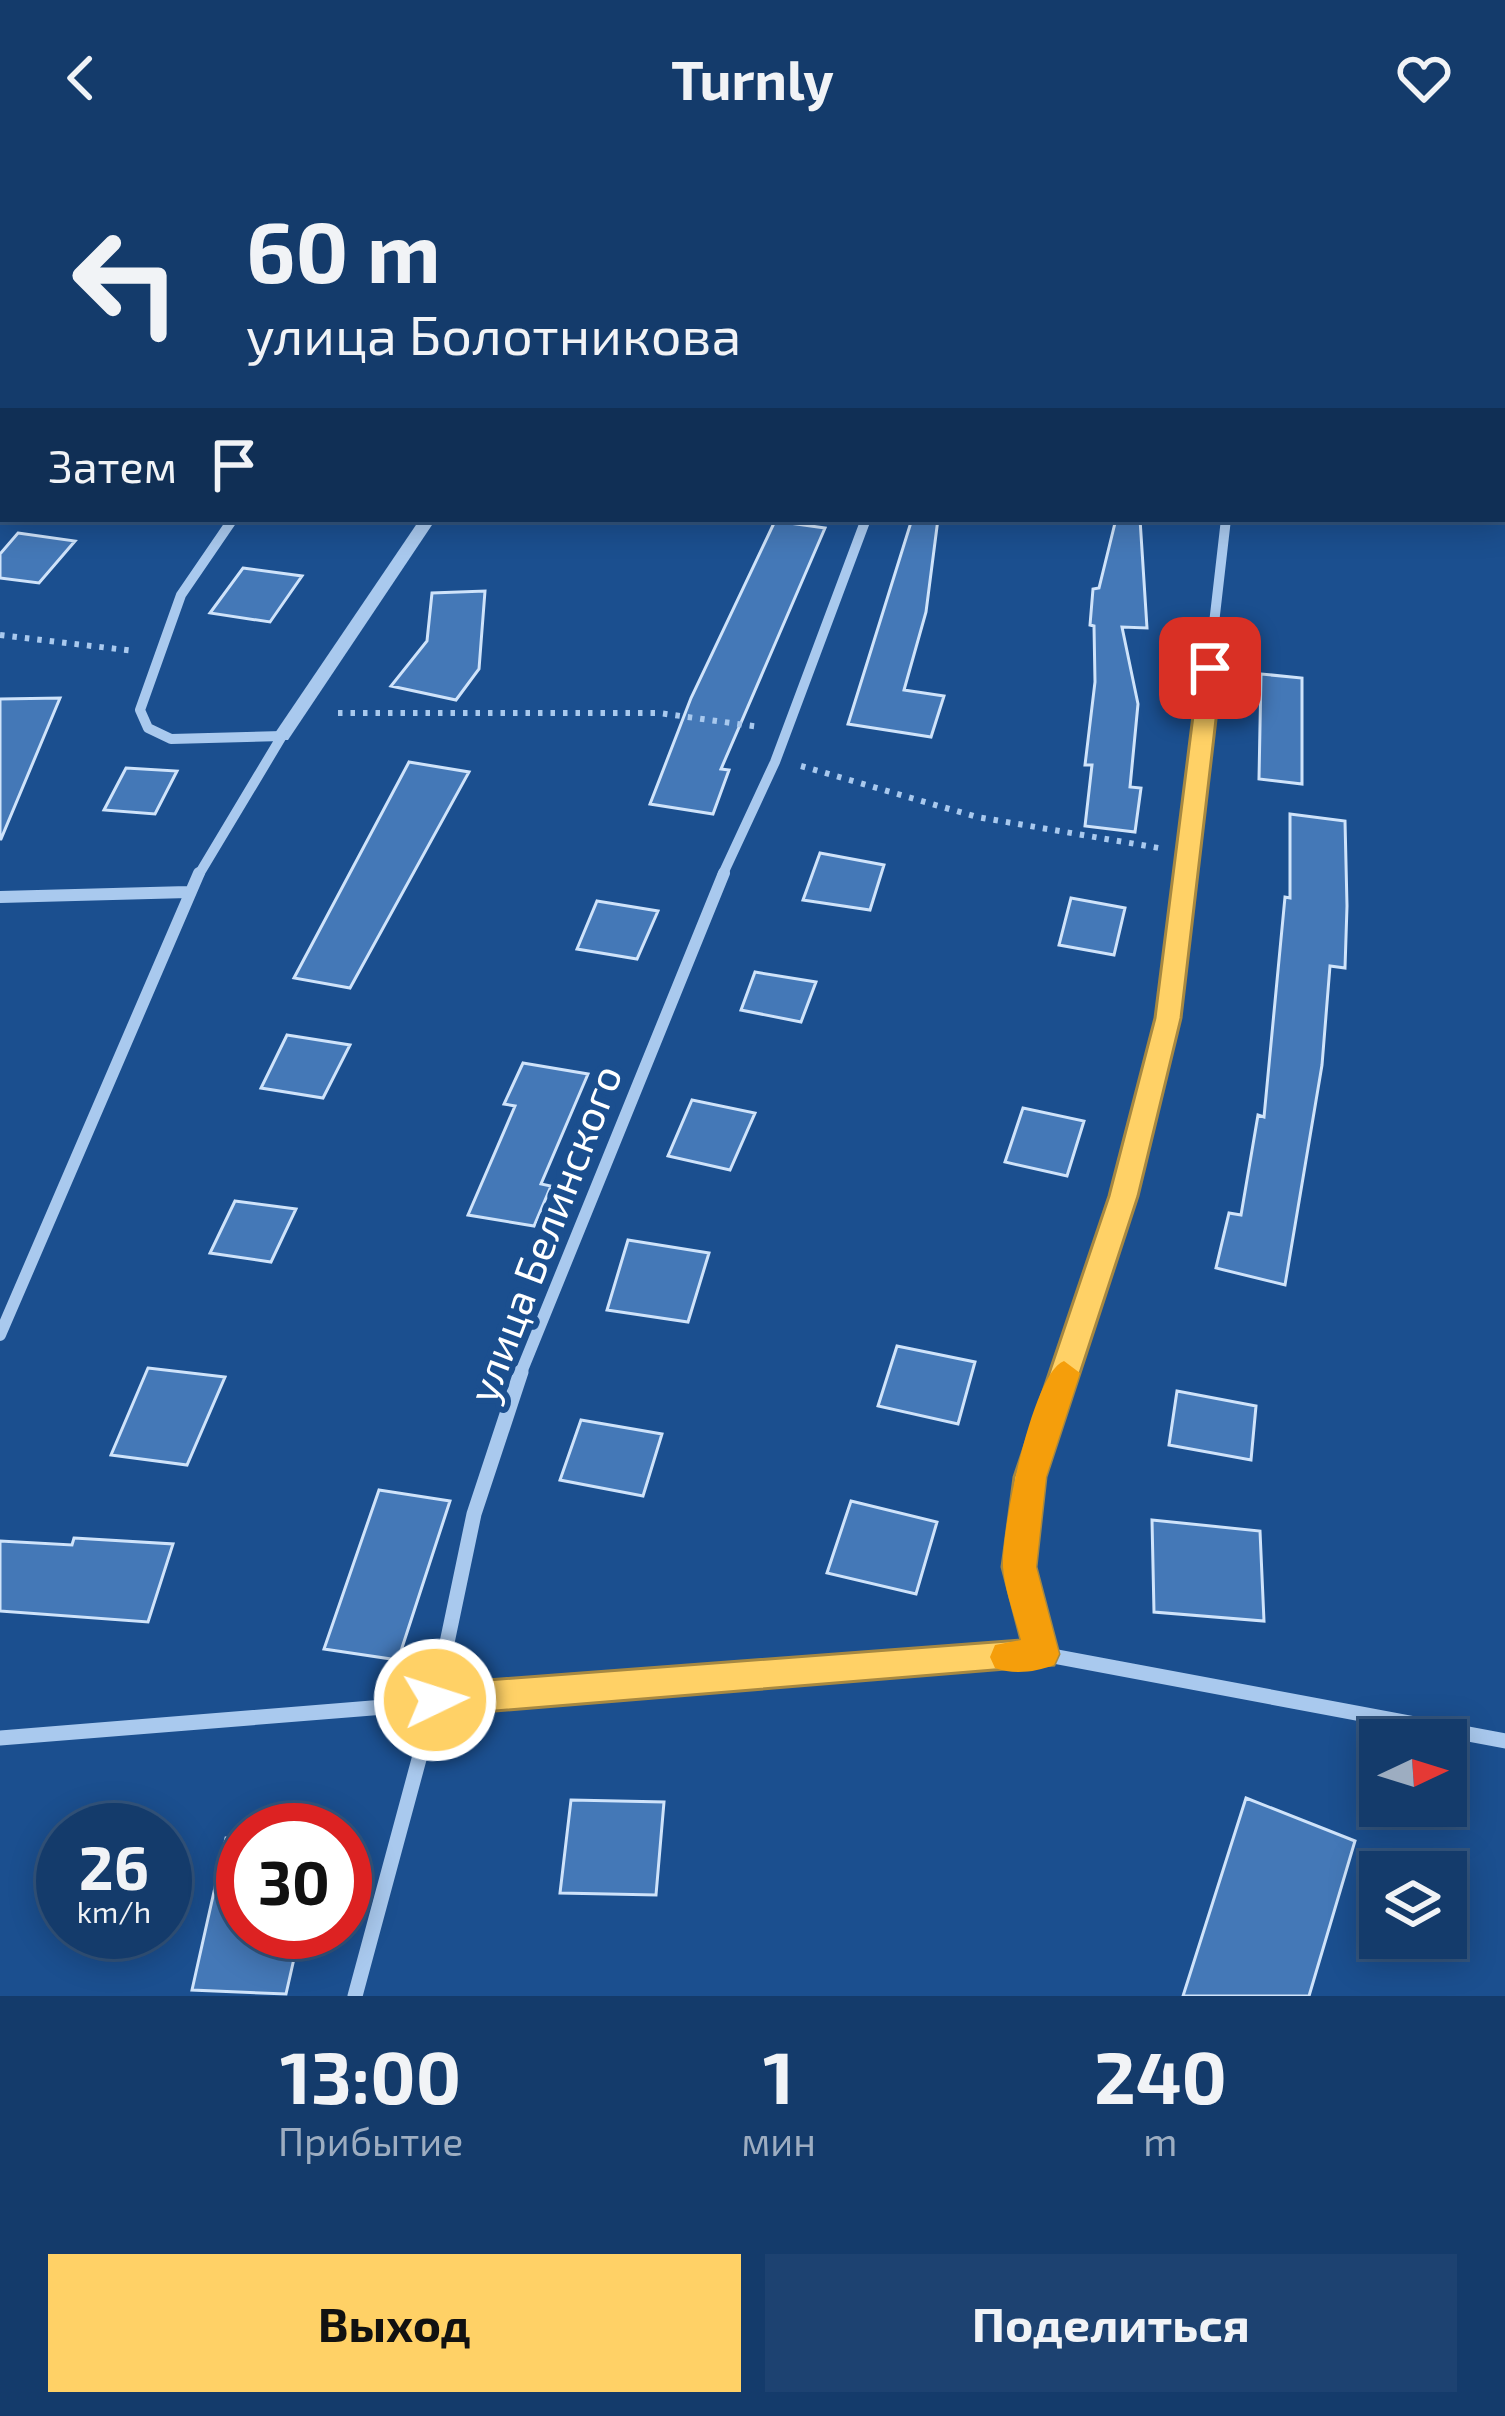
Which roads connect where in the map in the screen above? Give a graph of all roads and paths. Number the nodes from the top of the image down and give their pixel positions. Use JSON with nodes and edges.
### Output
{"nodes":[{"id":1,"x":110,"y":156,"type":"edge"},
{"id":2,"x":123,"y":156,"type":"edge"},
{"id":3,"x":231,"y":522,"type":"edge"},
{"id":4,"x":426,"y":522,"type":"edge"},
{"id":5,"x":865,"y":522,"type":"edge"},
{"id":6,"x":1226,"y":522,"type":"edge"},
{"id":7,"x":0,"y":635,"type":"edge"},
{"id":8,"x":159,"y":654,"type":"junction"},
{"id":9,"x":787,"y":730,"type":"junction"},
{"id":10,"x":282,"y":736,"type":"junction"},
{"id":11,"x":777,"y":757,"type":"junction"},
{"id":12,"x":1188,"y":852,"type":"junction"},
{"id":13,"x":188,"y":892,"type":"junction"},
{"id":14,"x":0,"y":897,"type":"edge"},
{"id":15,"x":0,"y":1335,"type":"edge"},
{"id":16,"x":1042,"y":1654,"type":"junction"},
{"id":17,"x":435,"y":1700,"type":"junction"},
{"id":18,"x":0,"y":1738,"type":"edge"},
{"id":19,"x":1505,"y":1741,"type":"edge"},
{"id":20,"x":355,"y":1996,"type":"edge"}],
"edges":[{"from":1,"to":2,"type":"street"},
{"from":3,"to":8,"type":"street"},
{"from":4,"to":10,"type":"street"},
{"from":5,"to":9,"type":"street","name":"улица Белинского"},
{"from":6,"to":12,"type":"street"},
{"from":7,"to":8,"type":"path"},
{"from":8,"to":10,"type":"street"},
{"from":9,"to":10,"type":"path"},
{"from":9,"to":11,"type":"street","name":"улица Белинского"},
{"from":10,"to":13,"type":"street"},
{"from":11,"to":12,"type":"path"},
{"from":11,"to":17,"type":"street","name":"улица Белинского"},
{"from":12,"to":16,"type":"street"},
{"from":13,"to":14,"type":"street"},
{"from":13,"to":15,"type":"street"},
{"from":16,"to":17,"type":"street"},
{"from":16,"to":19,"type":"street"},
{"from":17,"to":18,"type":"street"},
{"from":17,"to":20,"type":"street","name":"улица Белинского"}]}
